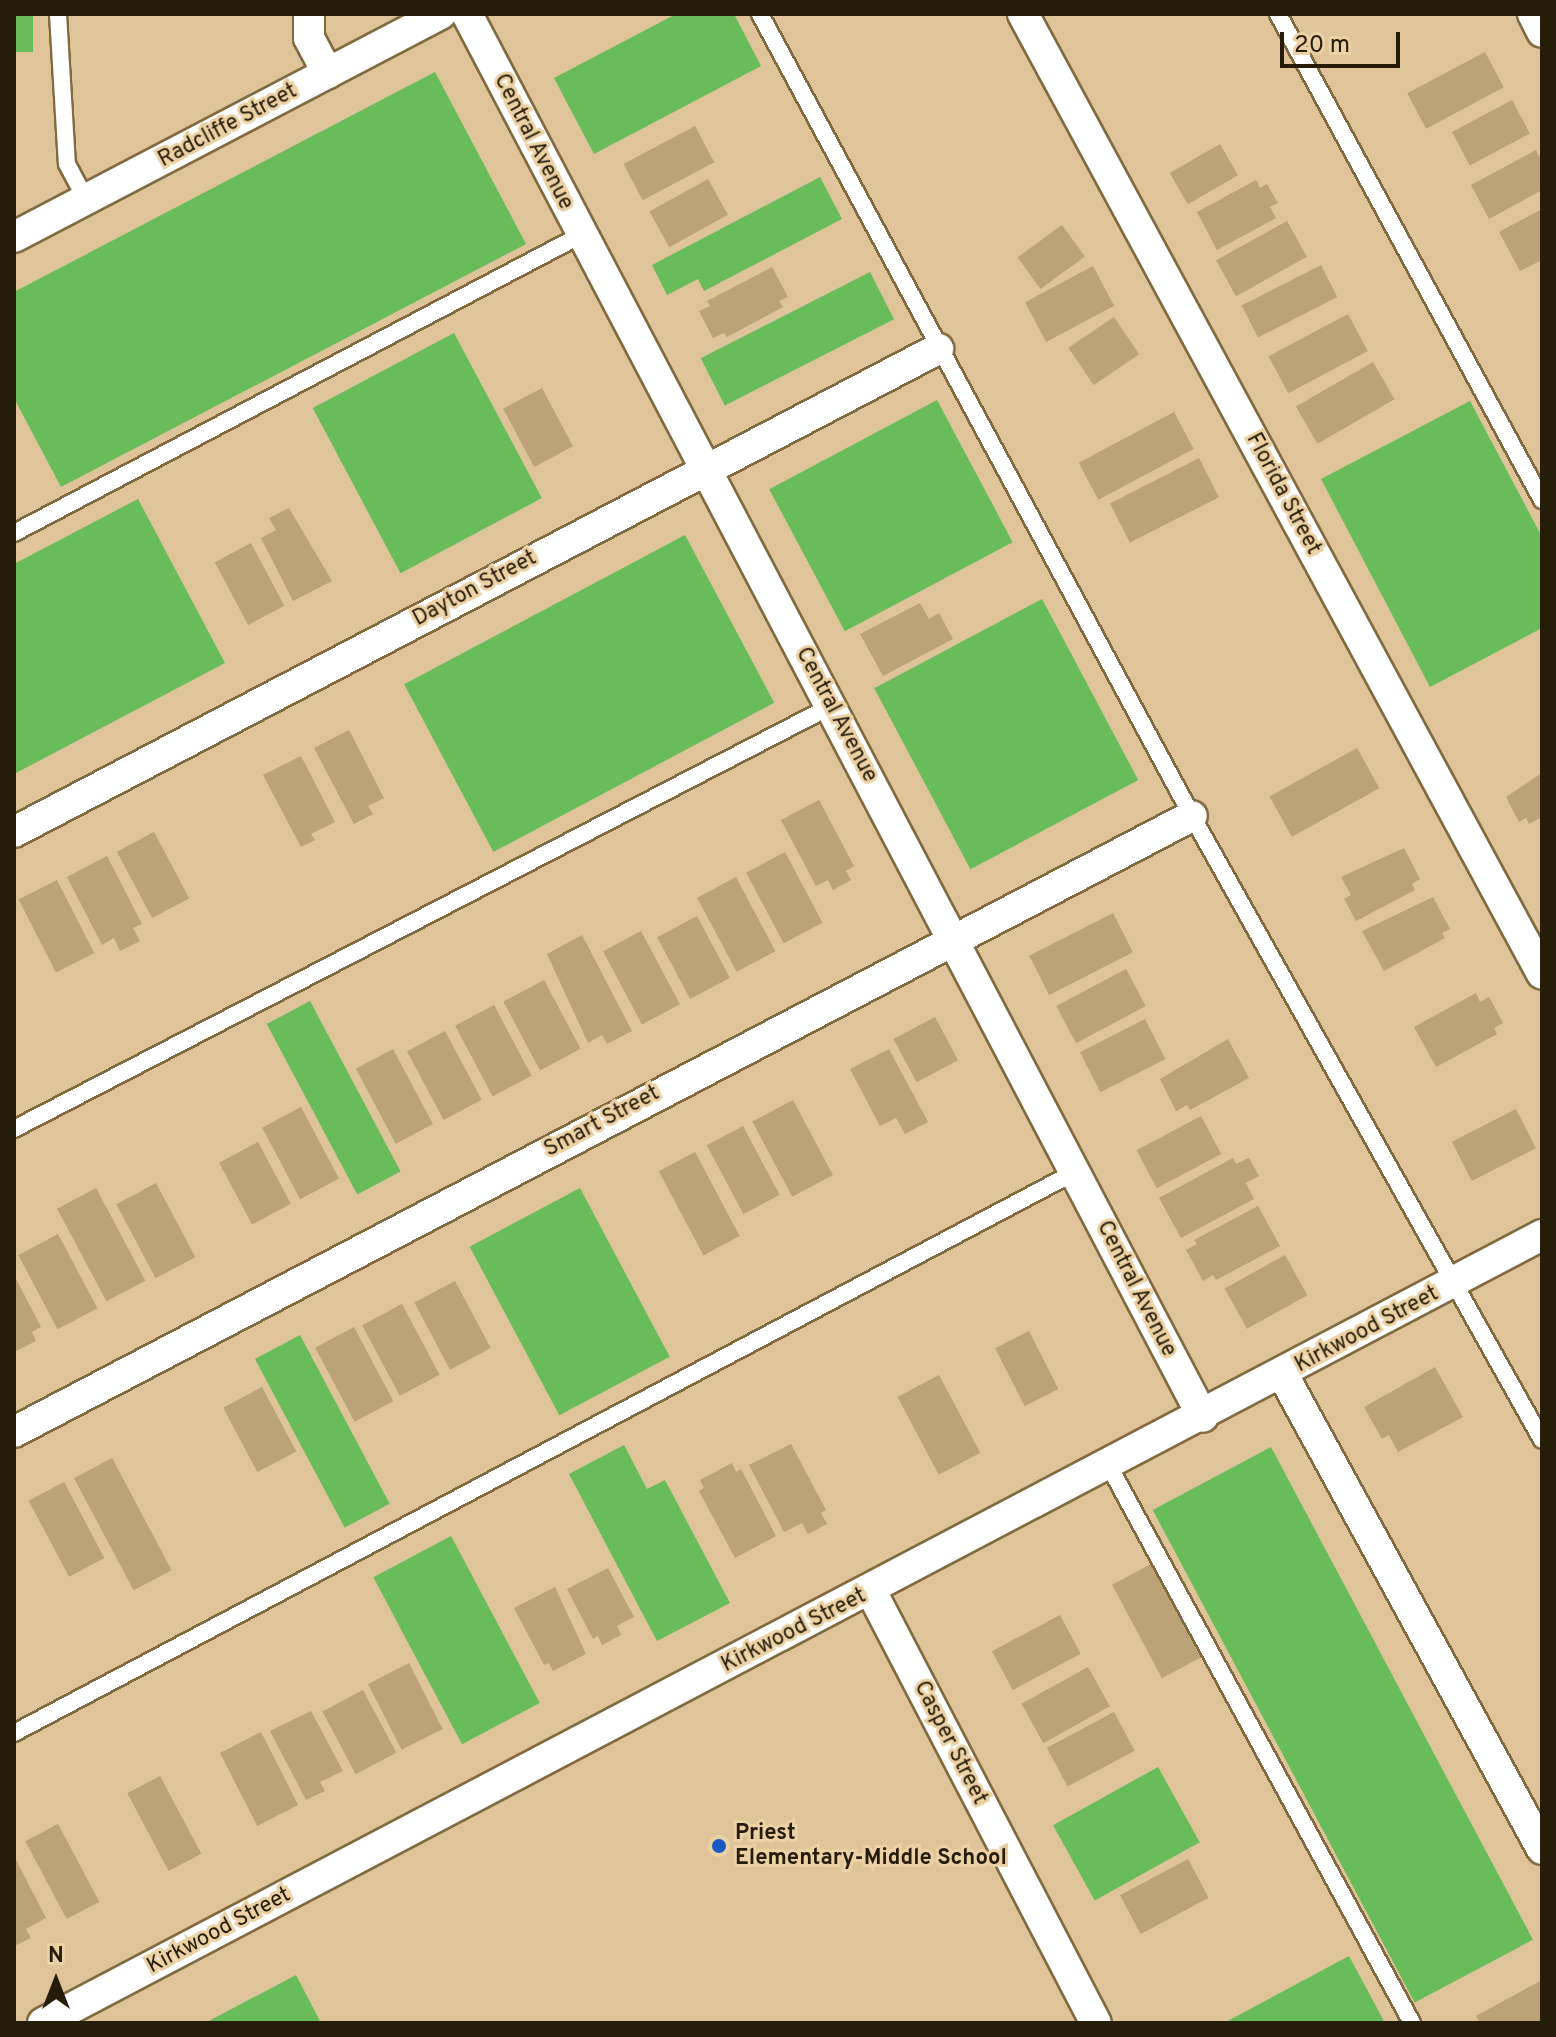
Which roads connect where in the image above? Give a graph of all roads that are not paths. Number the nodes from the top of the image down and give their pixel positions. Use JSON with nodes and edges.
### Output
{"nodes":[{"id":1,"x":58,"y":14,"type":"edge"},
{"id":2,"x":309,"y":14,"type":"edge"},
{"id":3,"x":441,"y":14,"type":"edge"},
{"id":4,"x":467,"y":14,"type":"edge"},
{"id":5,"x":760,"y":14,"type":"edge"},
{"id":6,"x":1023,"y":14,"type":"edge"},
{"id":7,"x":1278,"y":14,"type":"edge"},
{"id":8,"x":1533,"y":14,"type":"edge"},
{"id":9,"x":1542,"y":32,"type":"edge"},
{"id":10,"x":328,"y":73,"type":"junction"},
{"id":11,"x":86,"y":199,"type":"junction"},
{"id":12,"x":581,"y":235,"type":"junction"},
{"id":13,"x":14,"y":237,"type":"edge"},
{"id":14,"x":938,"y":349,"type":"junction"},
{"id":15,"x":706,"y":468,"type":"junction"},
{"id":16,"x":1542,"y":500,"type":"edge"},
{"id":17,"x":14,"y":533,"type":"edge"},
{"id":18,"x":831,"y":706,"type":"junction"},
{"id":19,"x":1192,"y":816,"type":"junction"},
{"id":20,"x":14,"y":832,"type":"edge"},
{"id":21,"x":953,"y":937,"type":"junction"},
{"id":22,"x":1542,"y":974,"type":"edge"},
{"id":23,"x":14,"y":1129,"type":"edge"},
{"id":24,"x":1075,"y":1172,"type":"junction"},
{"id":25,"x":1542,"y":1235,"type":"edge"},
{"id":26,"x":1455,"y":1283,"type":"junction"},
{"id":27,"x":1283,"y":1375,"type":"junction"},
{"id":28,"x":1203,"y":1417,"type":"junction"},
{"id":29,"x":14,"y":1432,"type":"edge"},
{"id":30,"x":1542,"y":1440,"type":"edge"},
{"id":31,"x":1109,"y":1466,"type":"junction"},
{"id":32,"x":871,"y":1591,"type":"junction"},
{"id":33,"x":14,"y":1733,"type":"edge"},
{"id":34,"x":1542,"y":1849,"type":"edge"},
{"id":35,"x":43,"y":2023,"type":"edge"},
{"id":36,"x":1096,"y":2023,"type":"edge"},
{"id":37,"x":1412,"y":2023,"type":"edge"}],
"edges":[{"from":1,"to":11,"type":"lane"},
{"from":2,"to":10,"type":"street"},
{"from":3,"to":10,"type":"street","name":"Radcliffe Street"},
{"from":4,"to":12,"type":"street","name":"Central Avenue"},
{"from":5,"to":14,"type":"lane"},
{"from":6,"to":22,"type":"street","name":"Florida Street"},
{"from":7,"to":16,"type":"lane"},
{"from":8,"to":9,"type":"street"},
{"from":10,"to":11,"type":"street","name":"Radcliffe Street"},
{"from":11,"to":13,"type":"street","name":"Radcliffe Street"},
{"from":12,"to":15,"type":"street","name":"Central Avenue"},
{"from":12,"to":17,"type":"lane"},
{"from":14,"to":15,"type":"street","name":"Dayton Street"},
{"from":14,"to":19,"type":"lane"},
{"from":15,"to":18,"type":"street","name":"Central Avenue"},
{"from":15,"to":20,"type":"street","name":"Dayton Street"},
{"from":18,"to":21,"type":"street","name":"Central Avenue"},
{"from":18,"to":23,"type":"lane"},
{"from":19,"to":21,"type":"street","name":"Smart Street"},
{"from":19,"to":26,"type":"lane"},
{"from":21,"to":24,"type":"street","name":"Central Avenue"},
{"from":21,"to":29,"type":"street","name":"Smart Street"},
{"from":24,"to":28,"type":"street","name":"Central Avenue"},
{"from":24,"to":33,"type":"lane"},
{"from":25,"to":26,"type":"street","name":"Kirkwood Street"},
{"from":26,"to":27,"type":"street","name":"Kirkwood Street"},
{"from":26,"to":30,"type":"lane"},
{"from":27,"to":28,"type":"street","name":"Kirkwood Street"},
{"from":27,"to":34,"type":"street"},
{"from":28,"to":31,"type":"street","name":"Kirkwood Street"},
{"from":31,"to":32,"type":"street","name":"Kirkwood Street"},
{"from":31,"to":37,"type":"lane"},
{"from":32,"to":35,"type":"street","name":"Kirkwood Street"},
{"from":32,"to":36,"type":"street","name":"Casper Street"}]}
